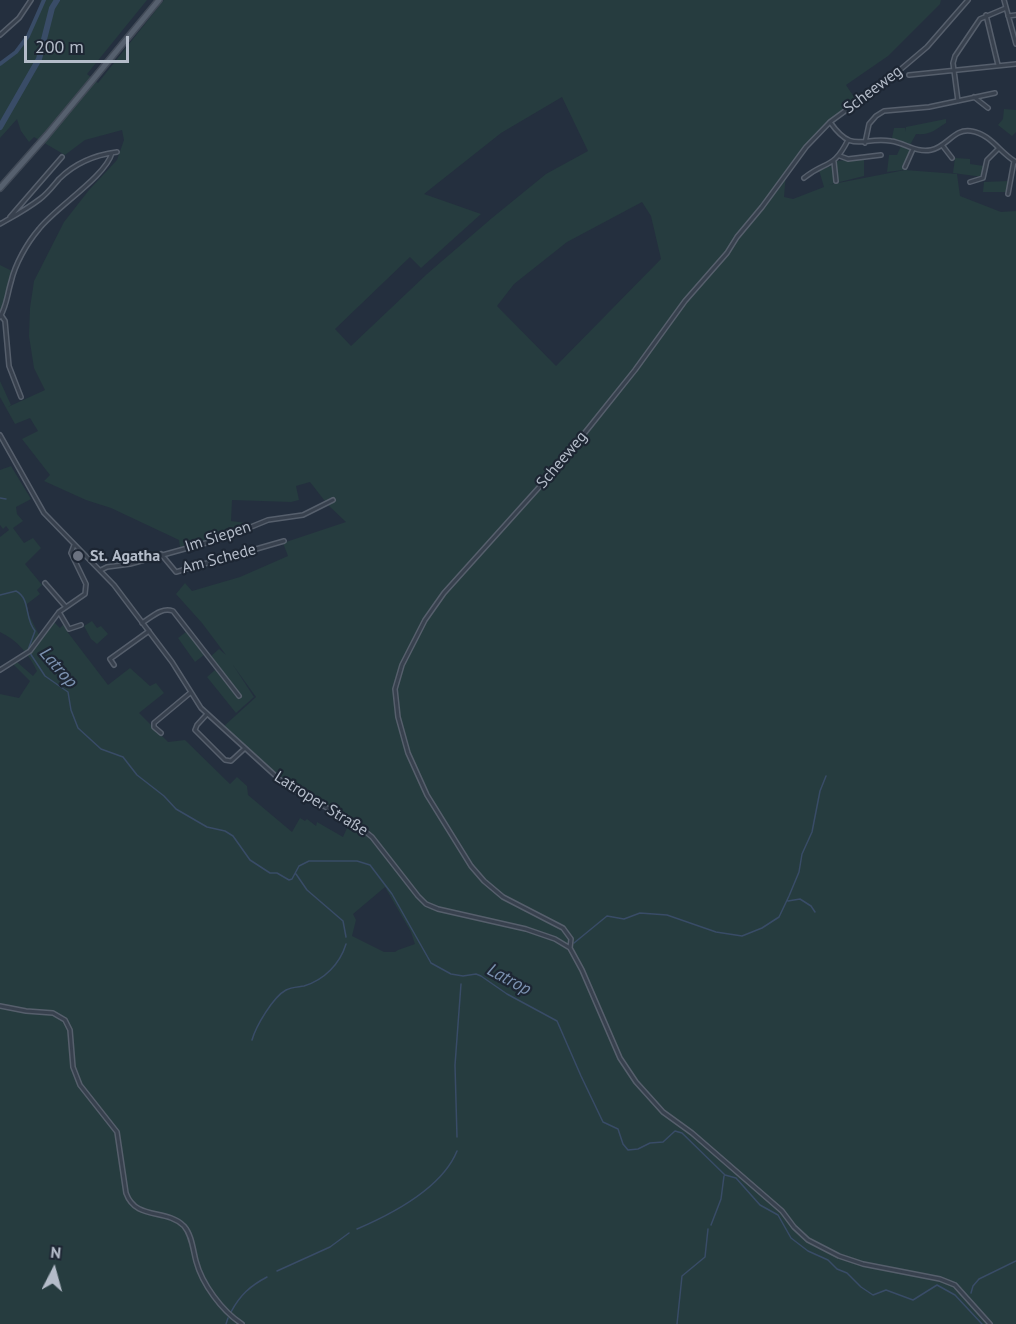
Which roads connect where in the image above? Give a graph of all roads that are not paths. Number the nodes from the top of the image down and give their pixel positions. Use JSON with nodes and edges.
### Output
{"nodes":[{"id":1,"x":31,"y":0,"type":"edge"},
{"id":2,"x":159,"y":0,"type":"edge"},
{"id":3,"x":968,"y":0,"type":"edge"},
{"id":4,"x":1004,"y":0,"type":"edge"},
{"id":5,"x":1006,"y":8,"type":"junction"},
{"id":6,"x":986,"y":15,"type":"junction"},
{"id":7,"x":1016,"y":15,"type":"edge"},
{"id":8,"x":1008,"y":16,"type":"junction"},
{"id":9,"x":0,"y":35,"type":"edge"},
{"id":10,"x":1016,"y":44,"type":"edge"},
{"id":11,"x":1016,"y":64,"type":"edge"},
{"id":12,"x":998,"y":65,"type":"junction"},
{"id":13,"x":954,"y":69,"type":"junction"},
{"id":14,"x":909,"y":75,"type":"dead end"},
{"id":15,"x":995,"y":93,"type":"dead end"},
{"id":16,"x":974,"y":97,"type":"junction"},
{"id":17,"x":958,"y":101,"type":"junction"},
{"id":18,"x":988,"y":108,"type":"dead end"},
{"id":19,"x":831,"y":122,"type":"junction"},
{"id":20,"x":848,"y":140,"type":"junction"},
{"id":21,"x":865,"y":143,"type":"junction"},
{"id":22,"x":942,"y":146,"type":"junction"},
{"id":23,"x":999,"y":148,"type":"junction"},
{"id":24,"x":913,"y":149,"type":"junction"},
{"id":25,"x":881,"y":155,"type":"dead end"},
{"id":26,"x":840,"y":156,"type":"junction"},
{"id":27,"x":62,"y":157,"type":"dead end"},
{"id":28,"x":952,"y":158,"type":"dead end"},
{"id":29,"x":834,"y":162,"type":"junction"},
{"id":30,"x":1015,"y":162,"type":"edge"},
{"id":31,"x":905,"y":167,"type":"dead end"},
{"id":32,"x":804,"y":178,"type":"dead end"},
{"id":33,"x":836,"y":181,"type":"dead end"},
{"id":34,"x":970,"y":183,"type":"dead end"},
{"id":35,"x":0,"y":188,"type":"edge"},
{"id":36,"x":1008,"y":194,"type":"dead end"},
{"id":37,"x":7,"y":219,"type":"junction"},
{"id":38,"x":0,"y":224,"type":"edge"},
{"id":39,"x":0,"y":316,"type":"edge"},
{"id":40,"x":21,"y":397,"type":"dead end"},
{"id":41,"x":0,"y":435,"type":"edge"},
{"id":42,"x":333,"y":500,"type":"dead end"},
{"id":43,"x":285,"y":540,"type":"dead end"},
{"id":44,"x":74,"y":545,"type":"junction"},
{"id":45,"x":160,"y":554,"type":"junction"},
{"id":46,"x":101,"y":570,"type":"junction"},
{"id":47,"x":45,"y":583,"type":"dead end"},
{"id":48,"x":64,"y":606,"type":"junction"},
{"id":49,"x":59,"y":612,"type":"junction"},
{"id":50,"x":142,"y":623,"type":"junction"},
{"id":51,"x":81,"y":625,"type":"dead end"},
{"id":52,"x":148,"y":631,"type":"junction"},
{"id":53,"x":114,"y":664,"type":"dead end"},
{"id":54,"x":0,"y":670,"type":"edge"},
{"id":55,"x":190,"y":693,"type":"junction"},
{"id":56,"x":238,"y":696,"type":"dead end"},
{"id":57,"x":207,"y":714,"type":"junction"},
{"id":58,"x":161,"y":733,"type":"dead end"},
{"id":59,"x":244,"y":749,"type":"junction"},
{"id":60,"x":570,"y":948,"type":"junction"},
{"id":61,"x":0,"y":1006,"type":"edge"},
{"id":62,"x":242,"y":1324,"type":"edge"},
{"id":63,"x":990,"y":1324,"type":"edge"}],
"edges":[{"from":1,"to":9,"type":"street"},
{"from":2,"to":35,"type":"main road"},
{"from":3,"to":19,"type":"street","name":"Scheeweg"},
{"from":4,"to":5,"type":"street"},
{"from":5,"to":6,"type":"street"},
{"from":5,"to":8,"type":"street"},
{"from":6,"to":12,"type":"street"},
{"from":6,"to":13,"type":"street"},
{"from":7,"to":8,"type":"street"},
{"from":8,"to":10,"type":"street"},
{"from":11,"to":12,"type":"street"},
{"from":12,"to":13,"type":"street"},
{"from":13,"to":14,"type":"street"},
{"from":13,"to":17,"type":"street"},
{"from":15,"to":16,"type":"street"},
{"from":16,"to":17,"type":"street"},
{"from":16,"to":18,"type":"street"},
{"from":17,"to":21,"type":"street"},
{"from":19,"to":20,"type":"street"},
{"from":19,"to":60,"type":"street","name":"Scheeweg"},
{"from":20,"to":21,"type":"street"},
{"from":20,"to":26,"type":"street"},
{"from":21,"to":24,"type":"street"},
{"from":22,"to":23,"type":"street"},
{"from":22,"to":24,"type":"street"},
{"from":22,"to":28,"type":"street"},
{"from":23,"to":30,"type":"street"},
{"from":23,"to":34,"type":"street"},
{"from":24,"to":31,"type":"street"},
{"from":25,"to":26,"type":"street"},
{"from":26,"to":29,"type":"street"},
{"from":27,"to":37,"type":"street"},
{"from":29,"to":32,"type":"street"},
{"from":29,"to":33,"type":"street"},
{"from":30,"to":36,"type":"street"},
{"from":37,"to":38,"type":"street"},
{"from":37,"to":39,"type":"street"},
{"from":39,"to":40,"type":"street"},
{"from":41,"to":44,"type":"street","name":"Latroper Straße"},
{"from":42,"to":45,"type":"street","name":"Im Siepen"},
{"from":43,"to":45,"type":"street","name":"Am Schede"},
{"from":44,"to":46,"type":"street","name":"Latroper Straße"},
{"from":44,"to":48,"type":"street"},
{"from":45,"to":46,"type":"street","name":"Im Siepen"},
{"from":46,"to":50,"type":"street","name":"Latroper Straße"},
{"from":47,"to":48,"type":"street"},
{"from":48,"to":49,"type":"street"},
{"from":49,"to":51,"type":"street"},
{"from":49,"to":54,"type":"street"},
{"from":50,"to":52,"type":"street","name":"Latroper Straße"},
{"from":50,"to":56,"type":"street"},
{"from":52,"to":53,"type":"street"},
{"from":52,"to":55,"type":"street","name":"Latroper Straße"},
{"from":55,"to":57,"type":"street","name":"Latroper Straße"},
{"from":55,"to":58,"type":"street"},
{"from":57,"to":59,"type":"street","name":"Latroper Straße"},
{"from":57,"to":59,"type":"street"},
{"from":59,"to":60,"type":"street","name":"Latroper Straße"},
{"from":60,"to":63,"type":"street","name":"Scheeweg"},
{"from":61,"to":62,"type":"street"}]}
